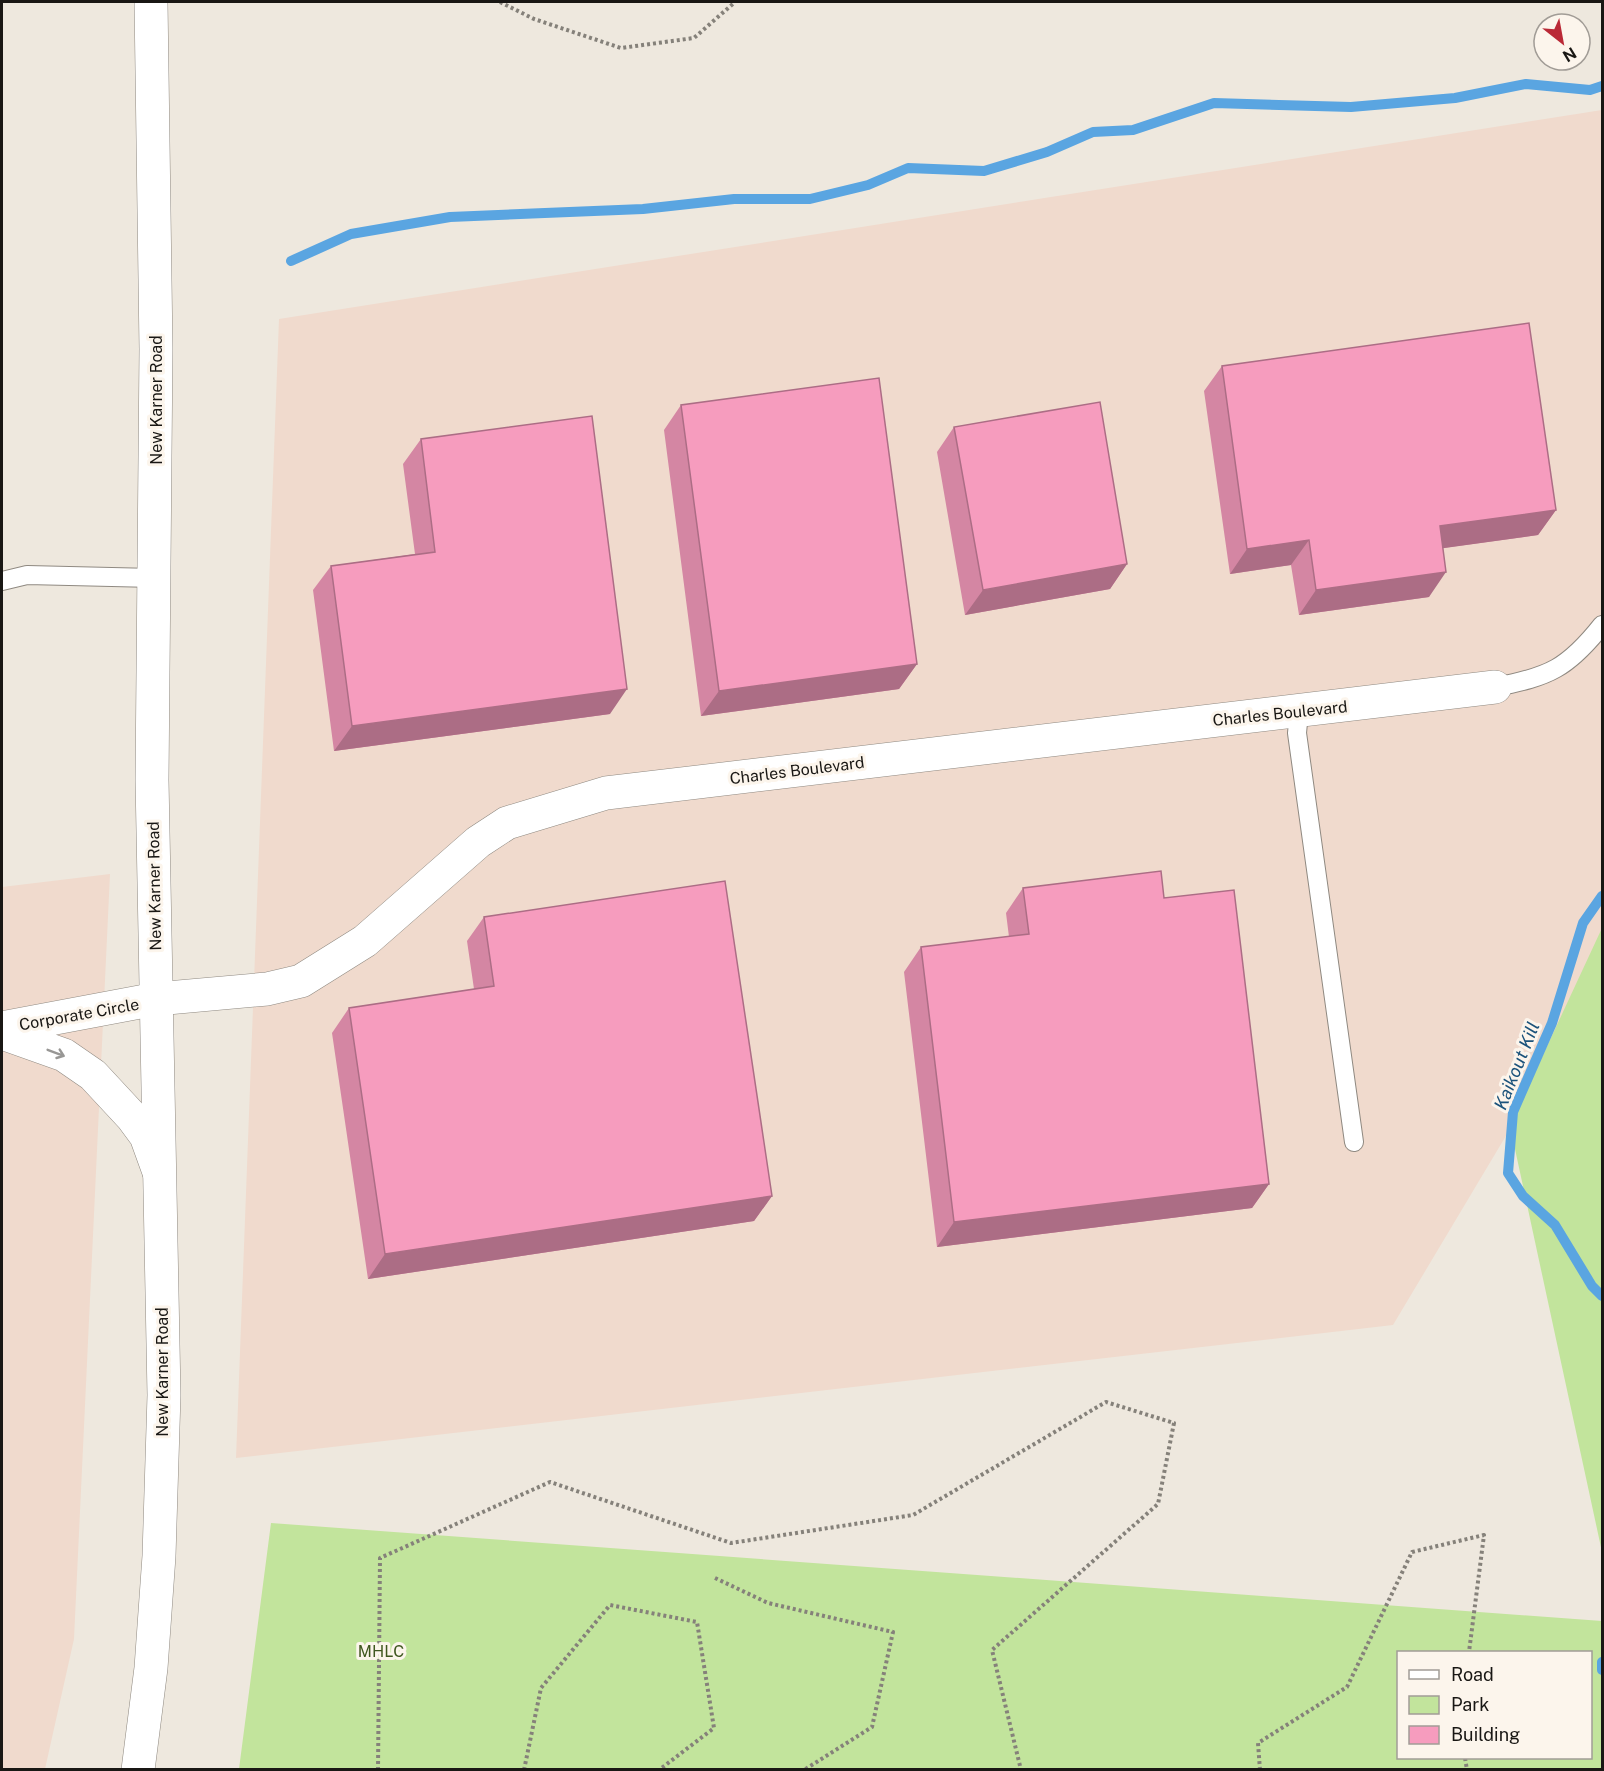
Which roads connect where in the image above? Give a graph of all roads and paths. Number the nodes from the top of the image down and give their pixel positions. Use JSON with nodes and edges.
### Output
{"nodes":[{"id":1,"x":151,"y":2,"type":"edge"},
{"id":2,"x":500,"y":2,"type":"edge"},
{"id":3,"x":735,"y":2,"type":"edge"},
{"id":4,"x":154,"y":578,"type":"junction"},
{"id":5,"x":2,"y":581,"type":"edge"},
{"id":6,"x":1602,"y":625,"type":"edge"},
{"id":7,"x":1495,"y":687,"type":"joint"},
{"id":8,"x":1299,"y":712,"type":"junction"},
{"id":9,"x":156,"y":999,"type":"junction"},
{"id":10,"x":2,"y":1028,"type":"edge"},
{"id":11,"x":2,"y":1033,"type":"edge"},
{"id":12,"x":1354,"y":1142,"type":"dead end"},
{"id":13,"x":161,"y":1178,"type":"junction"},
{"id":14,"x":715,"y":1578,"type":"dead end"},
{"id":15,"x":1469,"y":1651,"type":"edge"},
{"id":16,"x":138,"y":1770,"type":"edge"},
{"id":17,"x":378,"y":1770,"type":"edge"},
{"id":18,"x":524,"y":1770,"type":"edge"},
{"id":19,"x":659,"y":1770,"type":"edge"},
{"id":20,"x":804,"y":1770,"type":"edge"},
{"id":21,"x":1021,"y":1770,"type":"edge"},
{"id":22,"x":1260,"y":1770,"type":"edge"}],
"edges":[{"from":1,"to":4,"type":"street","name":"New Karner Road"},
{"from":2,"to":3,"type":"path"},
{"from":4,"to":5,"type":"lane"},
{"from":4,"to":9,"type":"street","name":"New Karner Road"},
{"from":6,"to":7,"type":"lane"},
{"from":7,"to":8,"type":"street","name":"Charles Boulevard"},
{"from":8,"to":9,"type":"street","name":"Charles Boulevard"},
{"from":8,"to":12,"type":"lane"},
{"from":9,"to":10,"type":"street","name":"Corporate Circle"},
{"from":9,"to":13,"type":"street","name":"New Karner Road"},
{"from":11,"to":13,"type":"street","name":"Corporate Circle","one_way":true},
{"from":13,"to":16,"type":"street","name":"New Karner Road"},
{"from":14,"to":20,"type":"path"},
{"from":15,"to":22,"type":"path"},
{"from":17,"to":21,"type":"path"},
{"from":18,"to":19,"type":"path"}]}
